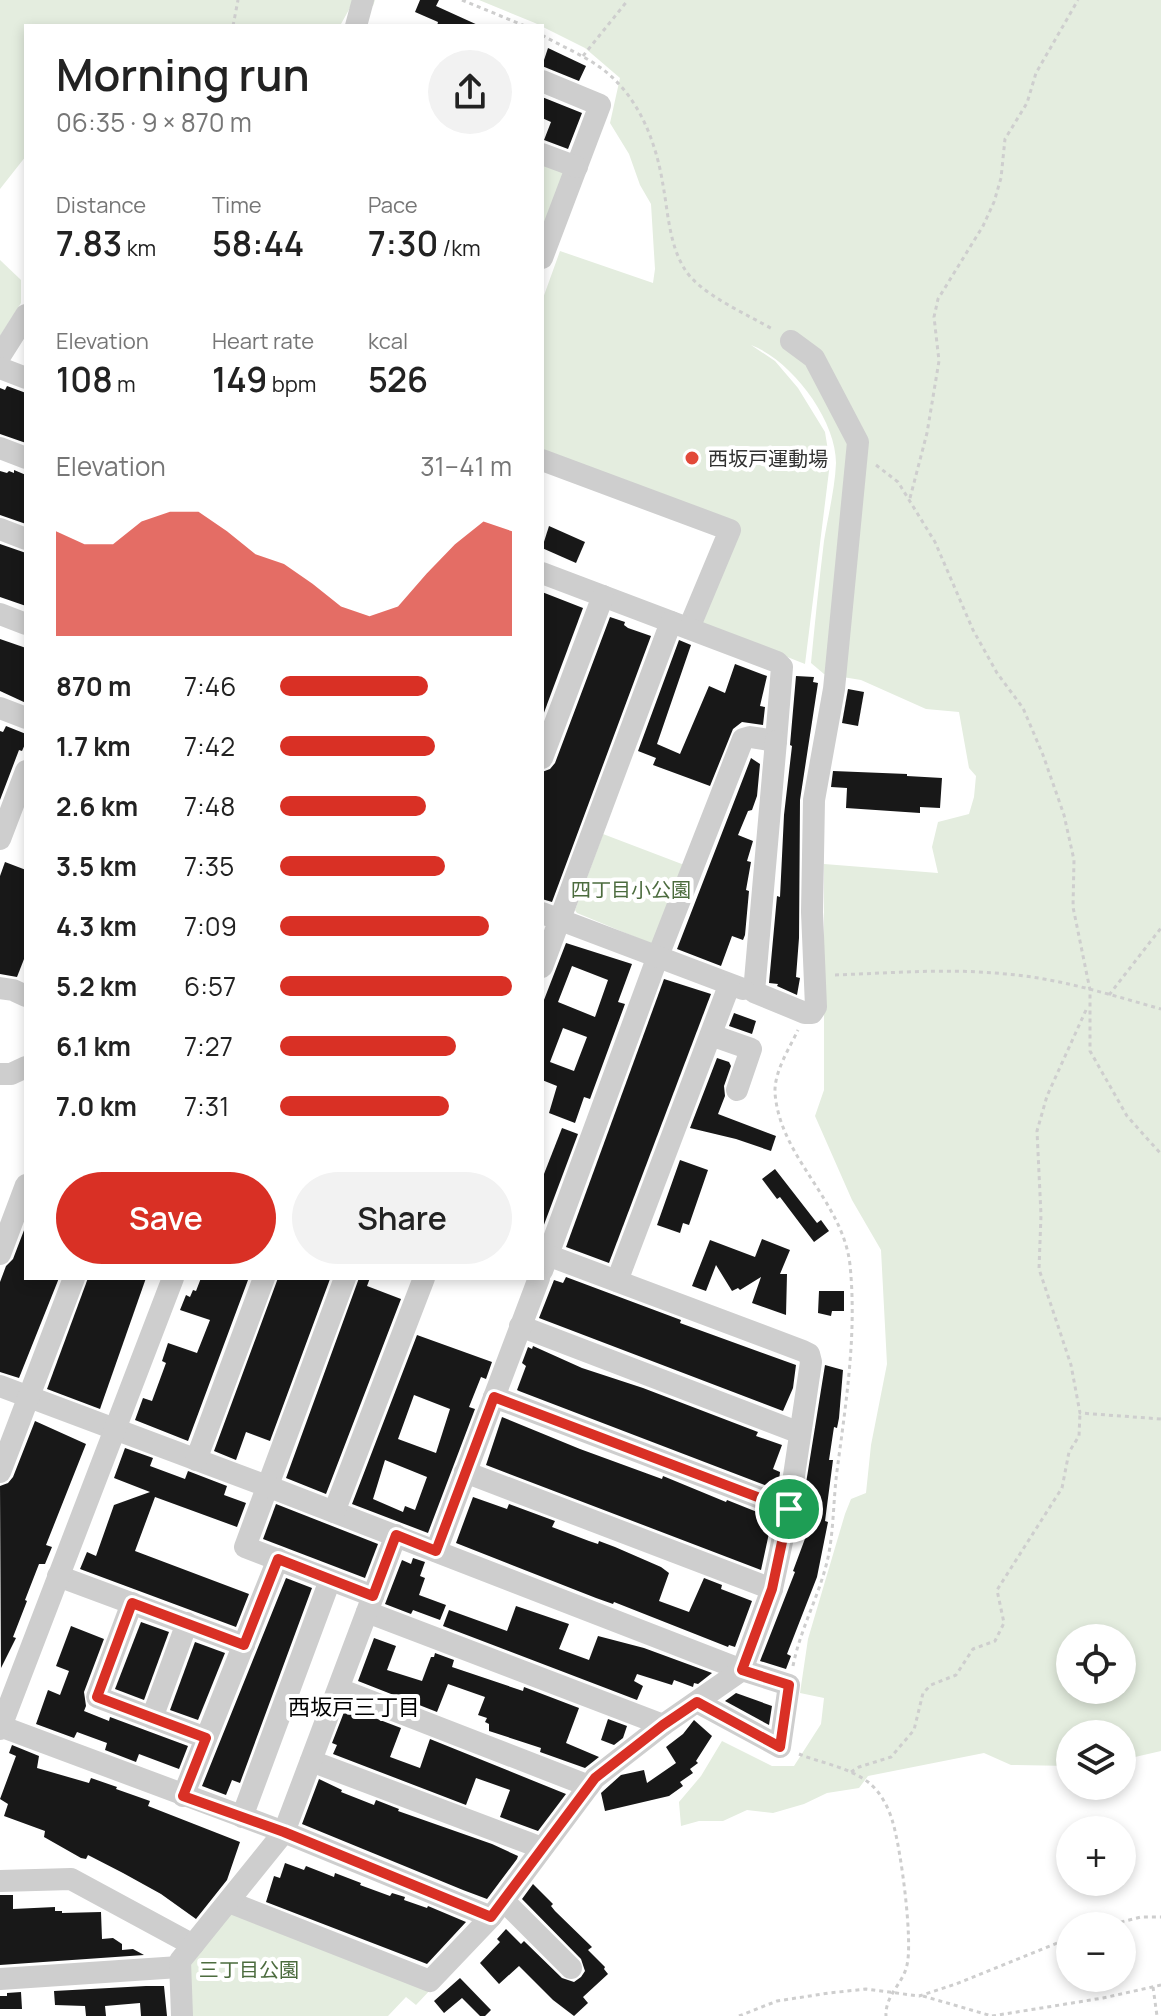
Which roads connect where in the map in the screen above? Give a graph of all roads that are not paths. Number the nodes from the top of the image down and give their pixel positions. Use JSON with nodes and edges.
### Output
{"nodes":[{"id":1,"x":363,"y":0,"type":"edge"},
{"id":2,"x":357,"y":24,"type":"edge"},
{"id":3,"x":544,"y":82,"type":"edge"},
{"id":4,"x":544,"y":155,"type":"edge"},
{"id":5,"x":577,"y":167,"type":"junction"},
{"id":6,"x":544,"y":249,"type":"edge"},
{"id":7,"x":24,"y":318,"type":"edge"},
{"id":8,"x":791,"y":341,"type":"road end"},
{"id":9,"x":0,"y":356,"type":"edge"},
{"id":10,"x":0,"y":368,"type":"edge"},
{"id":11,"x":24,"y":377,"type":"edge"},
{"id":12,"x":0,"y":448,"type":"edge"},
{"id":13,"x":24,"y":457,"type":"edge"},
{"id":14,"x":544,"y":461,"type":"edge"},
{"id":15,"x":0,"y":529,"type":"edge"},
{"id":16,"x":24,"y":538,"type":"edge"},
{"id":17,"x":544,"y":574,"type":"edge"},
{"id":18,"x":603,"y":596,"type":"junction"},
{"id":19,"x":0,"y":614,"type":"edge"},
{"id":20,"x":24,"y":623,"type":"edge"},
{"id":21,"x":680,"y":625,"type":"junction"},
{"id":22,"x":0,"y":708,"type":"edge"},
{"id":23,"x":24,"y":717,"type":"edge"},
{"id":24,"x":776,"y":741,"type":"junction"},
{"id":25,"x":544,"y":753,"type":"edge"},
{"id":26,"x":24,"y":776,"type":"edge"},
{"id":27,"x":0,"y":839,"type":"edge"},
{"id":28,"x":551,"y":917,"type":"edge"},
{"id":29,"x":544,"y":956,"type":"edge"},
{"id":30,"x":658,"y":956,"type":"junction"},
{"id":31,"x":729,"y":986,"type":"junction"},
{"id":32,"x":754,"y":992,"type":"junction"},
{"id":33,"x":711,"y":1035,"type":"junction"},
{"id":34,"x":24,"y":1068,"type":"edge"},
{"id":35,"x":0,"y":1074,"type":"edge"},
{"id":36,"x":737,"y":1090,"type":"dead end"},
{"id":37,"x":24,"y":1190,"type":"edge"},
{"id":38,"x":0,"y":1254,"type":"edge"},
{"id":39,"x":544,"y":1260,"type":"edge"},
{"id":40,"x":73,"y":1280,"type":"edge"},
{"id":41,"x":172,"y":1280,"type":"edge"},
{"id":42,"x":263,"y":1280,"type":"edge"},
{"id":43,"x":344,"y":1280,"type":"edge"},
{"id":44,"x":423,"y":1280,"type":"edge"},
{"id":45,"x":538,"y":1280,"type":"edge"},
{"id":46,"x":617,"y":1281,"type":"junction"},
{"id":47,"x":520,"y":1326,"type":"junction"},
{"id":48,"x":0,"y":1386,"type":"edge"},
{"id":49,"x":28,"y":1397,"type":"junction"},
{"id":50,"x":494,"y":1397,"type":"junction"},
{"id":51,"x":114,"y":1428,"type":"junction"},
{"id":52,"x":800,"y":1433,"type":"junction"},
{"id":53,"x":196,"y":1460,"type":"junction"},
{"id":54,"x":0,"y":1472,"type":"edge"},
{"id":55,"x":465,"y":1472,"type":"junction"},
{"id":56,"x":267,"y":1486,"type":"junction"},
{"id":57,"x":789,"y":1509,"type":"junction"},
{"id":58,"x":334,"y":1512,"type":"junction"},
{"id":59,"x":396,"y":1535,"type":"junction"},
{"id":60,"x":436,"y":1551,"type":"junction"},
{"id":61,"x":278,"y":1559,"type":"junction"},
{"id":62,"x":58,"y":1576,"type":"junction"},
{"id":63,"x":330,"y":1580,"type":"junction"},
{"id":64,"x":772,"y":1589,"type":"junction"},
{"id":65,"x":132,"y":1603,"type":"junction"},
{"id":66,"x":370,"y":1604,"type":"junction"},
{"id":67,"x":187,"y":1623,"type":"junction"},
{"id":68,"x":244,"y":1645,"type":"junction"},
{"id":69,"x":742,"y":1670,"type":"junction"},
{"id":70,"x":339,"y":1689,"type":"junction"},
{"id":71,"x":697,"y":1702,"type":"junction"},
{"id":72,"x":152,"y":1718,"type":"junction"},
{"id":73,"x":663,"y":1725,"type":"junction"},
{"id":74,"x":0,"y":1727,"type":"edge"},
{"id":75,"x":206,"y":1738,"type":"junction"},
{"id":76,"x":311,"y":1761,"type":"junction"},
{"id":77,"x":589,"y":1786,"type":"junction"},
{"id":78,"x":183,"y":1796,"type":"junction"},
{"id":79,"x":242,"y":1817,"type":"junction"},
{"id":80,"x":284,"y":1832,"type":"junction"},
{"id":81,"x":542,"y":1848,"type":"junction"},
{"id":82,"x":0,"y":1881,"type":"edge"},
{"id":83,"x":229,"y":1902,"type":"junction"},
{"id":84,"x":498,"y":1909,"type":"junction"},
{"id":85,"x":193,"y":1945,"type":"junction"},
{"id":86,"x":179,"y":1967,"type":"junction"},
{"id":87,"x":571,"y":1968,"type":"dead end"},
{"id":88,"x":0,"y":1979,"type":"edge"},
{"id":89,"x":182,"y":2016,"type":"edge"}],
"edges":[{"from":1,"to":2,"type":"street"},
{"from":3,"to":5,"type":"street"},
{"from":4,"to":5,"type":"street"},
{"from":5,"to":6,"type":"street"},
{"from":7,"to":9,"type":"street"},
{"from":8,"to":32,"type":"street"},
{"from":10,"to":11,"type":"street"},
{"from":12,"to":13,"type":"street"},
{"from":14,"to":21,"type":"street"},
{"from":15,"to":16,"type":"street"},
{"from":17,"to":18,"type":"street"},
{"from":18,"to":21,"type":"street"},
{"from":18,"to":25,"type":"street"},
{"from":19,"to":20,"type":"street"},
{"from":21,"to":24,"type":"street"},
{"from":21,"to":28,"type":"street"},
{"from":22,"to":23,"type":"street"},
{"from":24,"to":30,"type":"street"},
{"from":24,"to":32,"type":"street"},
{"from":26,"to":27,"type":"street"},
{"from":28,"to":29,"type":"street"},
{"from":28,"to":30,"type":"street"},
{"from":30,"to":31,"type":"street"},
{"from":30,"to":39,"type":"street"},
{"from":31,"to":32,"type":"street"},
{"from":31,"to":33,"type":"street"},
{"from":33,"to":36,"type":"street"},
{"from":33,"to":46,"type":"street"},
{"from":34,"to":35,"type":"street"},
{"from":37,"to":38,"type":"street"},
{"from":39,"to":46,"type":"street"},
{"from":40,"to":49,"type":"street"},
{"from":41,"to":51,"type":"street"},
{"from":42,"to":53,"type":"street"},
{"from":43,"to":56,"type":"street"},
{"from":44,"to":58,"type":"street"},
{"from":45,"to":47,"type":"street"},
{"from":46,"to":52,"type":"street"},
{"from":47,"to":50,"type":"street"},
{"from":47,"to":52,"type":"street"},
{"from":48,"to":49,"type":"street"},
{"from":49,"to":51,"type":"street"},
{"from":49,"to":54,"type":"street"},
{"from":50,"to":55,"type":"street"},
{"from":50,"to":57,"type":"street"},
{"from":51,"to":53,"type":"street"},
{"from":51,"to":62,"type":"street"},
{"from":52,"to":57,"type":"street"},
{"from":53,"to":56,"type":"street"},
{"from":55,"to":60,"type":"street"},
{"from":55,"to":64,"type":"street"},
{"from":56,"to":58,"type":"street"},
{"from":56,"to":61,"type":"street"},
{"from":57,"to":64,"type":"street"},
{"from":58,"to":59,"type":"street"},
{"from":59,"to":60,"type":"street"},
{"from":59,"to":66,"type":"street"},
{"from":60,"to":69,"type":"street"},
{"from":61,"to":63,"type":"street"},
{"from":61,"to":68,"type":"street"},
{"from":62,"to":65,"type":"street"},
{"from":62,"to":74,"type":"street"},
{"from":63,"to":66,"type":"street"},
{"from":63,"to":79,"type":"street"},
{"from":64,"to":69,"type":"street"},
{"from":65,"to":67,"type":"street"},
{"from":65,"to":72,"type":"street"},
{"from":66,"to":70,"type":"street"},
{"from":66,"to":73,"type":"street"},
{"from":67,"to":68,"type":"street"},
{"from":67,"to":72,"type":"street"},
{"from":68,"to":75,"type":"street"},
{"from":69,"to":71,"type":"street"},
{"from":69,"to":71,"type":"street"},
{"from":70,"to":76,"type":"street"},
{"from":70,"to":77,"type":"street"},
{"from":71,"to":73,"type":"street"},
{"from":72,"to":75,"type":"street"},
{"from":73,"to":77,"type":"street"},
{"from":74,"to":78,"type":"street"},
{"from":75,"to":78,"type":"street"},
{"from":76,"to":80,"type":"street"},
{"from":76,"to":81,"type":"street"},
{"from":77,"to":81,"type":"street"},
{"from":78,"to":79,"type":"street"},
{"from":79,"to":80,"type":"street"},
{"from":80,"to":83,"type":"street"},
{"from":80,"to":84,"type":"street"},
{"from":81,"to":84,"type":"street"},
{"from":82,"to":85,"type":"street"},
{"from":83,"to":84,"type":"street"},
{"from":83,"to":85,"type":"street"},
{"from":84,"to":87,"type":"street"},
{"from":85,"to":86,"type":"street"},
{"from":86,"to":88,"type":"street"},
{"from":86,"to":89,"type":"street"}]}
